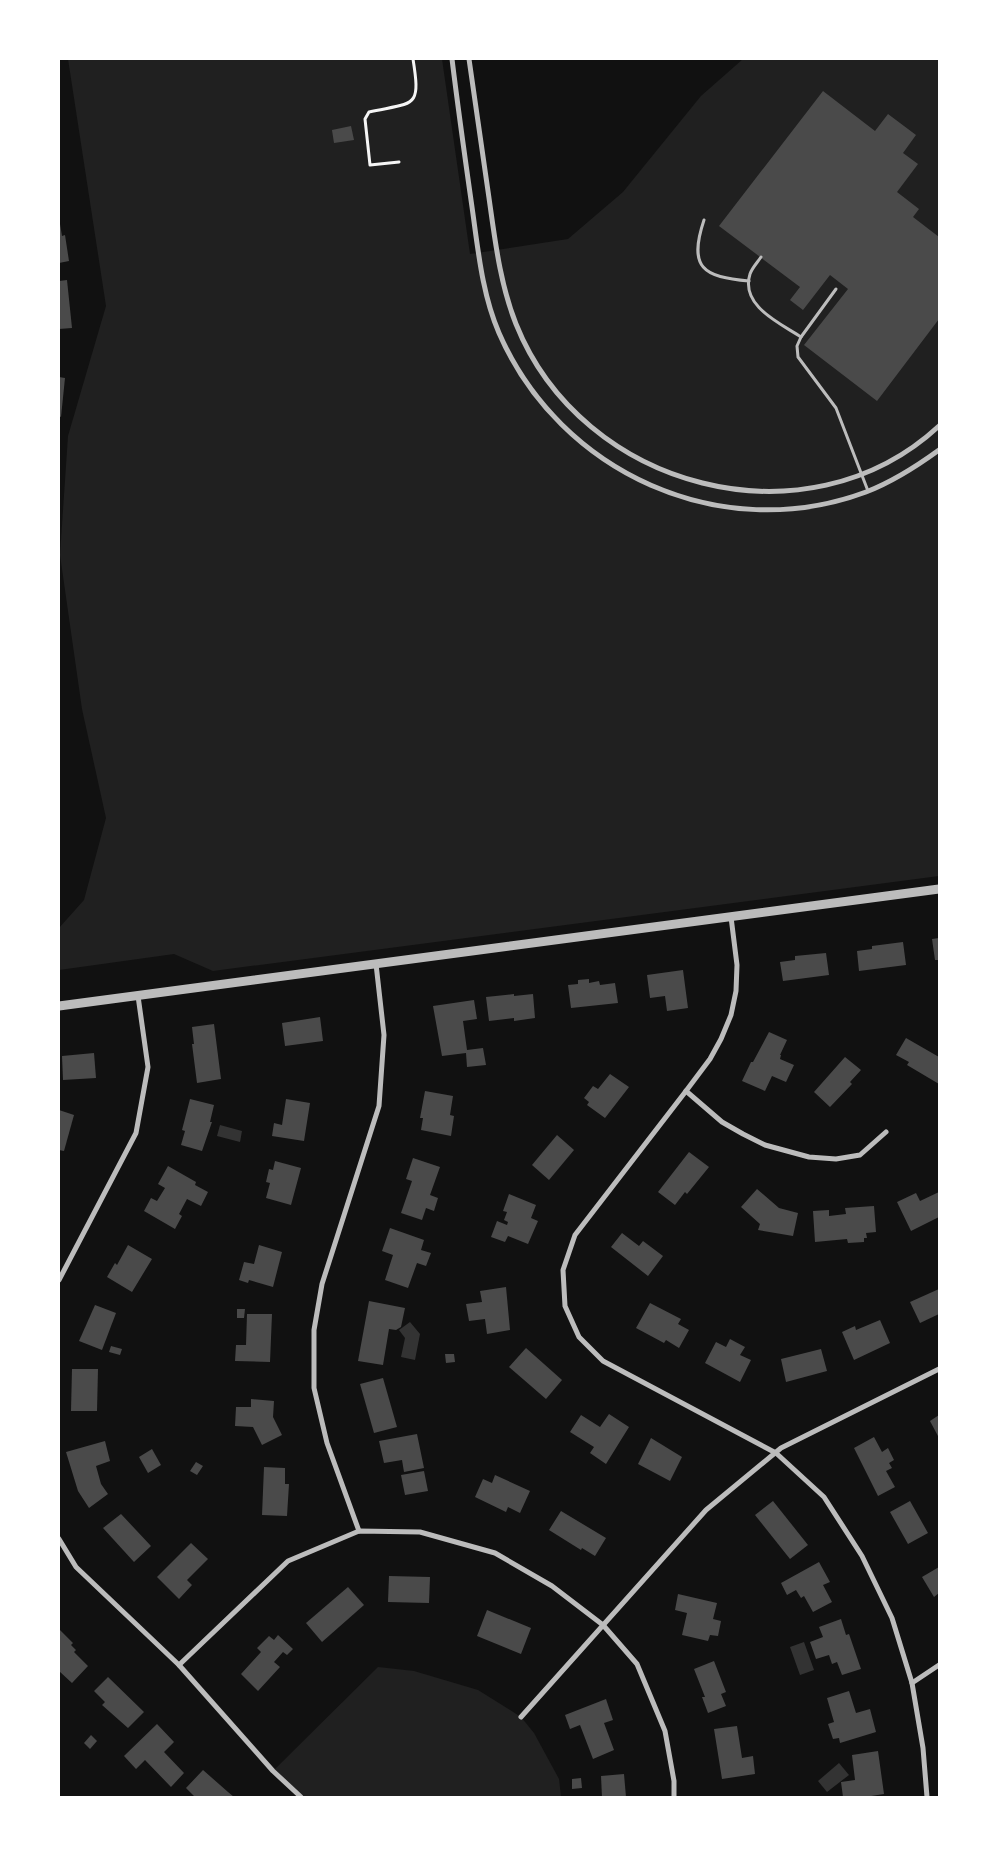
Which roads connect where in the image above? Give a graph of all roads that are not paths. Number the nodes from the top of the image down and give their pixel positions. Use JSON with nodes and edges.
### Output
{"nodes":[{"id":1,"x":452,"y":59,"type":"edge"},
{"id":2,"x":470,"y":59,"type":"edge"},
{"id":3,"x":704,"y":220,"type":"dead end"},
{"id":4,"x":761,"y":257,"type":"dead end"},
{"id":5,"x":749,"y":281,"type":"junction"},
{"id":6,"x":836,"y":290,"type":"dead end"},
{"id":7,"x":801,"y":337,"type":"junction"},
{"id":8,"x":939,"y":426,"type":"edge"},
{"id":9,"x":939,"y":450,"type":"edge"},
{"id":10,"x":861,"y":474,"type":"junction"},
{"id":11,"x":868,"y":491,"type":"junction"},
{"id":12,"x":939,"y":889,"type":"edge"},
{"id":13,"x":731,"y":917,"type":"junction"},
{"id":14,"x":376,"y":964,"type":"junction"},
{"id":15,"x":138,"y":996,"type":"junction"},
{"id":16,"x":59,"y":1006,"type":"edge"},
{"id":17,"x":686,"y":1091,"type":"junction"},
{"id":18,"x":886,"y":1132,"type":"dead end"},
{"id":19,"x":59,"y":1280,"type":"edge"},
{"id":20,"x":939,"y":1369,"type":"edge"},
{"id":21,"x":776,"y":1453,"type":"junction"},
{"id":22,"x":359,"y":1531,"type":"junction"},
{"id":23,"x":59,"y":1539,"type":"edge"},
{"id":24,"x":603,"y":1625,"type":"junction"},
{"id":25,"x":179,"y":1665,"type":"junction"},
{"id":26,"x":939,"y":1666,"type":"edge"},
{"id":27,"x":912,"y":1684,"type":"junction"},
{"id":28,"x":521,"y":1717,"type":"dead end"},
{"id":29,"x":301,"y":1797,"type":"edge"},
{"id":30,"x":674,"y":1797,"type":"edge"},
{"id":31,"x":927,"y":1797,"type":"edge"}],
"edges":[{"from":1,"to":11,"type":"street"},
{"from":2,"to":10,"type":"street"},
{"from":3,"to":5,"type":"lane"},
{"from":4,"to":5,"type":"lane"},
{"from":5,"to":7,"type":"lane"},
{"from":6,"to":7,"type":"lane"},
{"from":7,"to":10,"type":"lane"},
{"from":8,"to":10,"type":"street"},
{"from":9,"to":11,"type":"street"},
{"from":10,"to":11,"type":"lane"},
{"from":12,"to":13,"type":"street"},
{"from":13,"to":14,"type":"street"},
{"from":13,"to":17,"type":"street"},
{"from":14,"to":15,"type":"street"},
{"from":14,"to":22,"type":"street"},
{"from":15,"to":16,"type":"street"},
{"from":15,"to":19,"type":"street"},
{"from":17,"to":18,"type":"street"},
{"from":17,"to":21,"type":"street"},
{"from":20,"to":21,"type":"street"},
{"from":21,"to":24,"type":"street"},
{"from":21,"to":27,"type":"street"},
{"from":22,"to":24,"type":"street"},
{"from":22,"to":25,"type":"street"},
{"from":23,"to":25,"type":"street"},
{"from":24,"to":28,"type":"street"},
{"from":24,"to":30,"type":"street"},
{"from":25,"to":29,"type":"street"},
{"from":26,"to":27,"type":"street"},
{"from":27,"to":31,"type":"street"}]}
